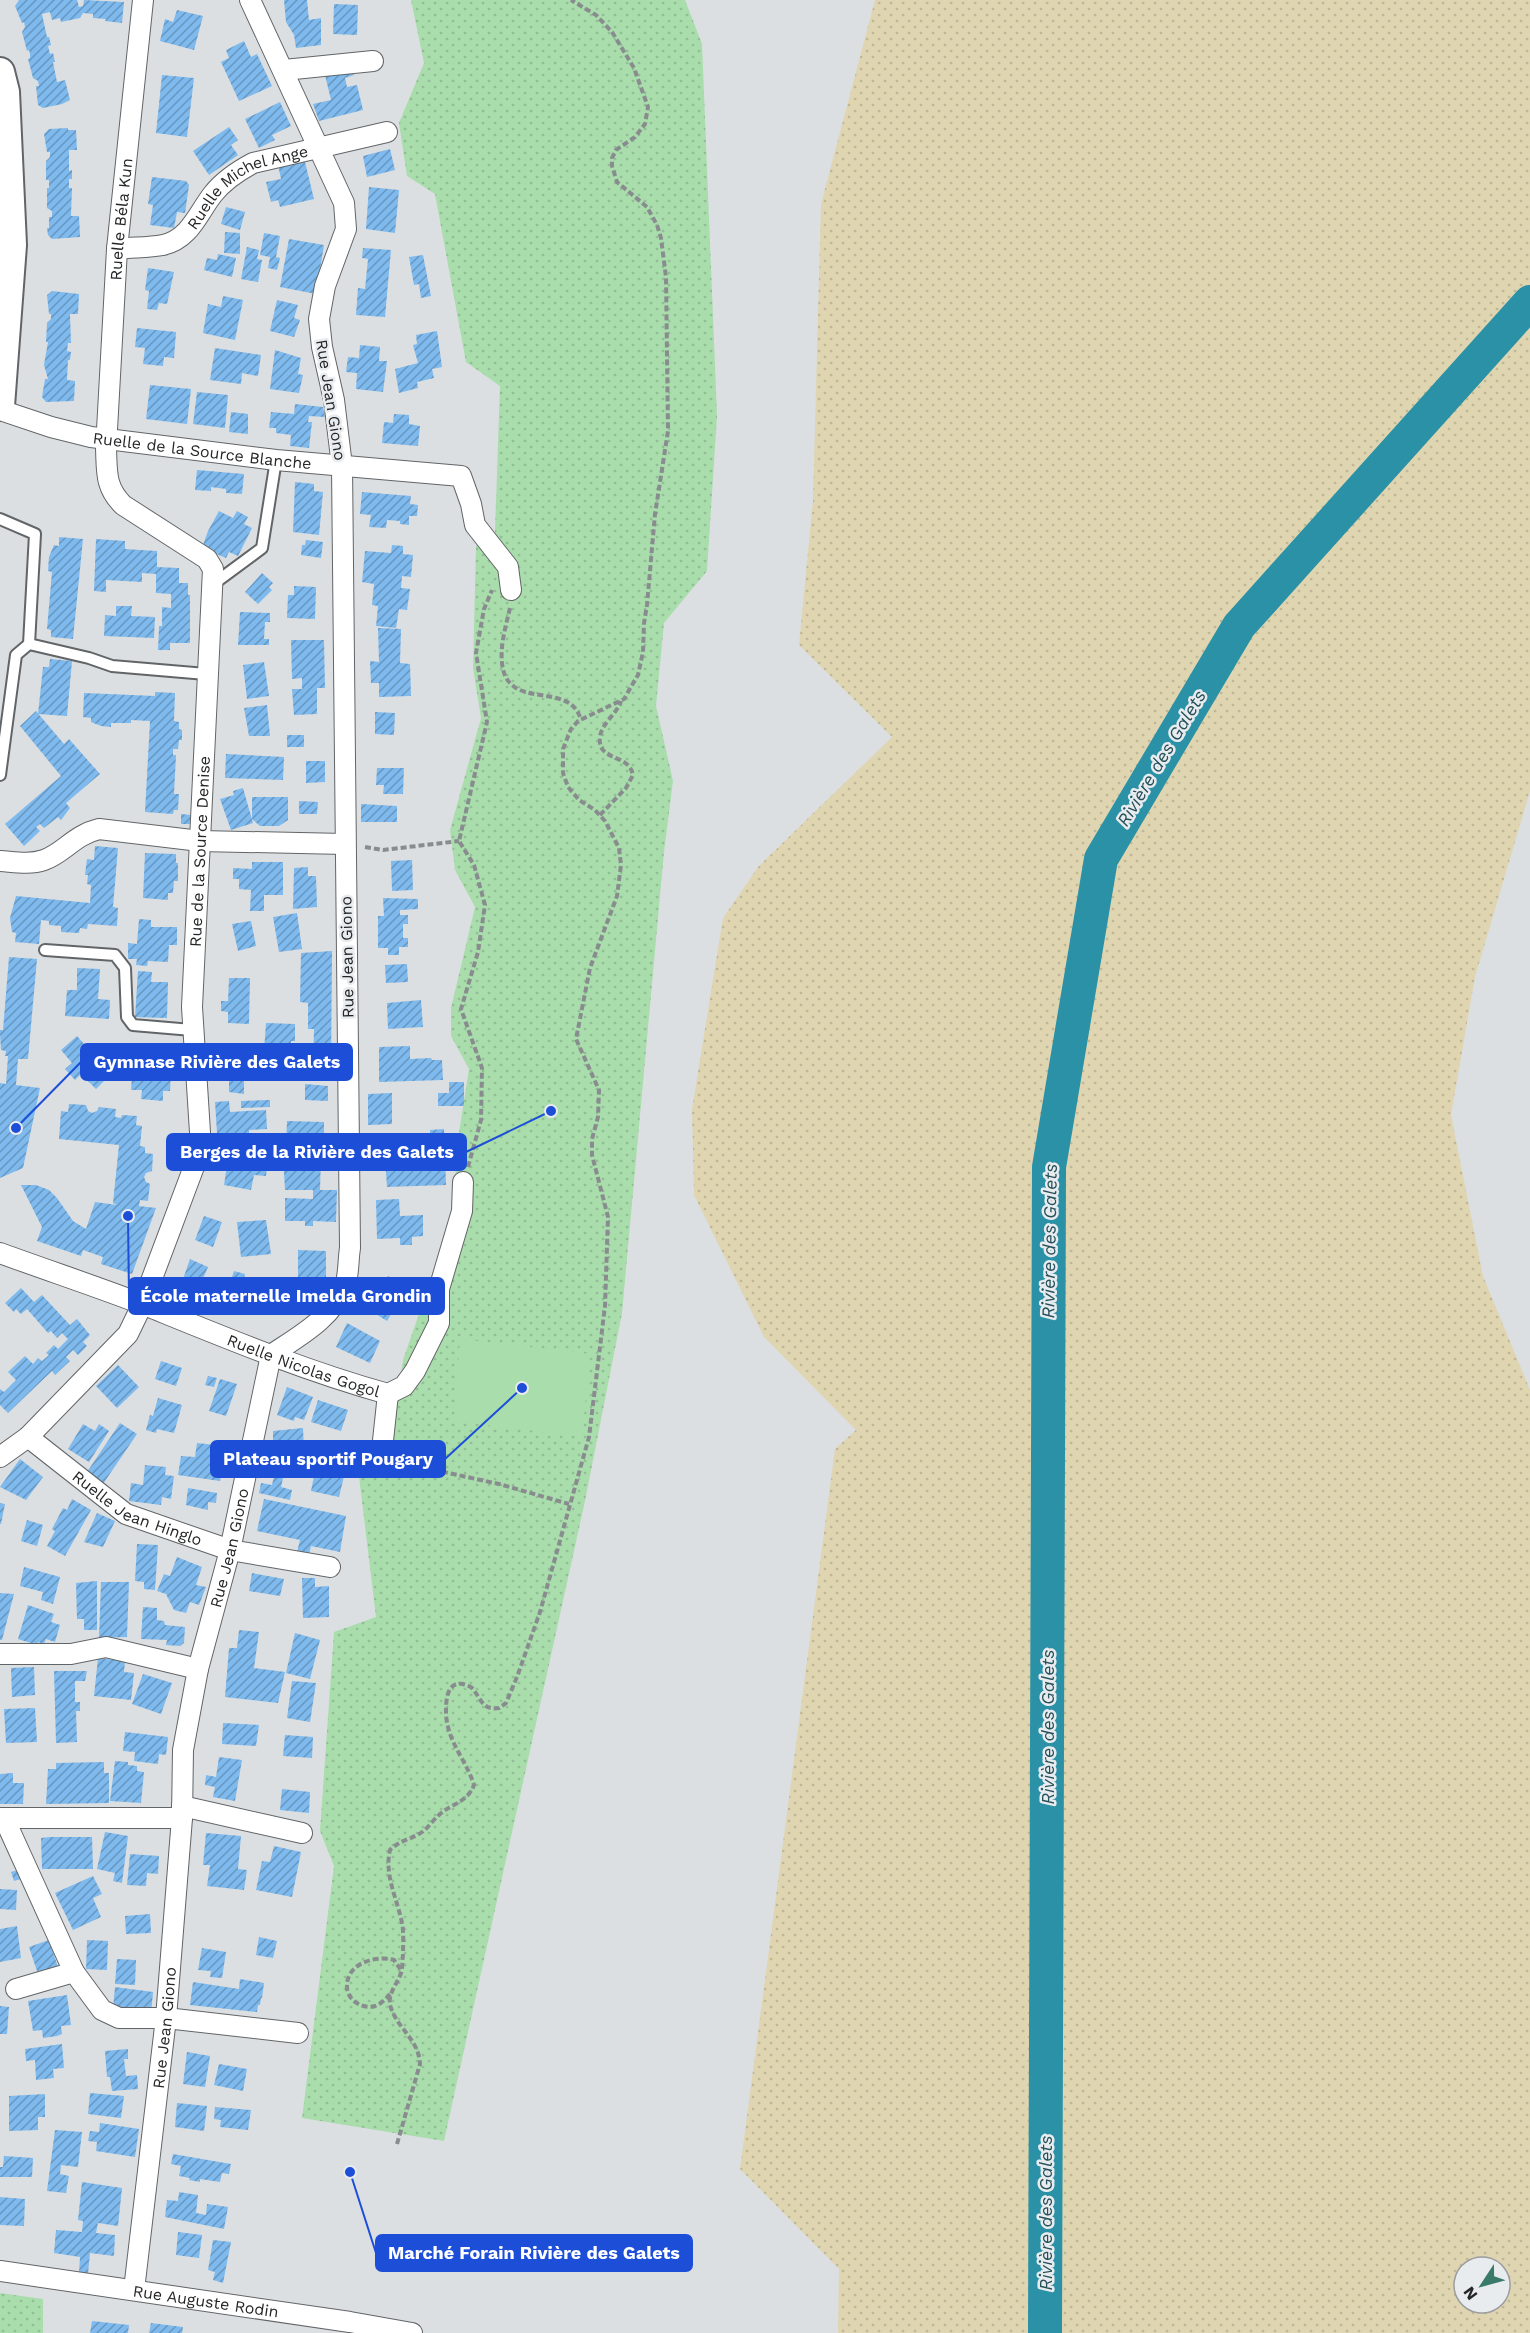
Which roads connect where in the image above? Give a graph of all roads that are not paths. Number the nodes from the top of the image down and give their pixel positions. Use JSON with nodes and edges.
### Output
{"nodes":[{"id":1,"x":143,"y":0,"type":"edge"},
{"id":2,"x":250,"y":0,"type":"edge"},
{"id":3,"x":373,"y":61,"type":"dead end"},
{"id":4,"x":284,"y":70,"type":"junction"},
{"id":5,"x":0,"y":72,"type":"edge"},
{"id":6,"x":387,"y":132,"type":"dead end"},
{"id":7,"x":4,"y":145,"type":"edge"},
{"id":8,"x":320,"y":148,"type":"junction"},
{"id":9,"x":117,"y":249,"type":"junction"},
{"id":10,"x":5,"y":278,"type":"edge"},
{"id":11,"x":0,"y":408,"type":"edge"},
{"id":12,"x":106,"y":439,"type":"junction"},
{"id":13,"x":276,"y":460,"type":"junction"},
{"id":14,"x":342,"y":466,"type":"junction"},
{"id":15,"x":0,"y":519,"type":"edge"},
{"id":16,"x":212,"y":586,"type":"junction"},
{"id":17,"x":511,"y":590,"type":"road end"},
{"id":18,"x":29,"y":644,"type":"junction"},
{"id":19,"x":206,"y":674,"type":"junction"},
{"id":20,"x":0,"y":775,"type":"edge"},
{"id":21,"x":200,"y":841,"type":"junction"},
{"id":22,"x":345,"y":844,"type":"junction"},
{"id":23,"x":0,"y":861,"type":"edge"},
{"id":24,"x":45,"y":950,"type":"dead end"},
{"id":25,"x":192,"y":1030,"type":"junction"},
{"id":26,"x":463,"y":1182,"type":"road end"},
{"id":27,"x":0,"y":1253,"type":"edge"},
{"id":28,"x":142,"y":1305,"type":"junction"},
{"id":29,"x":271,"y":1355,"type":"junction"},
{"id":30,"x":388,"y":1394,"type":"junction"},
{"id":31,"x":28,"y":1437,"type":"junction"},
{"id":32,"x":0,"y":1457,"type":"edge"},
{"id":33,"x":381,"y":1459,"type":"road end"},
{"id":34,"x":230,"y":1550,"type":"junction"},
{"id":35,"x":330,"y":1568,"type":"dead end"},
{"id":36,"x":0,"y":1654,"type":"edge"},
{"id":37,"x":198,"y":1669,"type":"junction"},
{"id":38,"x":182,"y":1812,"type":"junction"},
{"id":39,"x":2,"y":1818,"type":"edge"},
{"id":40,"x":302,"y":1833,"type":"dead end"},
{"id":41,"x":74,"y":1972,"type":"junction"},
{"id":42,"x":16,"y":1989,"type":"dead end"},
{"id":43,"x":166,"y":2018,"type":"junction"},
{"id":44,"x":298,"y":2033,"type":"dead end"},
{"id":45,"x":0,"y":2271,"type":"edge"},
{"id":46,"x":134,"y":2290,"type":"junction"},
{"id":47,"x":412,"y":2333,"type":"edge"}],
"edges":[{"from":1,"to":9,"type":"street","name":"Ruelle Béla Kun"},
{"from":2,"to":4,"type":"street","name":"Rue Jean Giono"},
{"from":3,"to":4,"type":"street"},
{"from":4,"to":8,"type":"street","name":"Rue Jean Giono"},
{"from":5,"to":7,"type":"street"},
{"from":6,"to":8,"type":"street","name":"Ruelle Michel Ange"},
{"from":7,"to":10,"type":"street"},
{"from":8,"to":9,"type":"street","name":"Ruelle Michel Ange"},
{"from":8,"to":14,"type":"street","name":"Rue Jean Giono"},
{"from":9,"to":12,"type":"street","name":"Ruelle Béla Kun"},
{"from":10,"to":11,"type":"street"},
{"from":11,"to":12,"type":"street","name":"Ruelle de la Source Blanche"},
{"from":12,"to":13,"type":"street","name":"Ruelle de la Source Blanche"},
{"from":12,"to":16,"type":"street","name":"Rue de la Source Denise"},
{"from":13,"to":14,"type":"street","name":"Ruelle de la Source Blanche"},
{"from":13,"to":16,"type":"lane"},
{"from":14,"to":17,"type":"street","name":"Ruelle de la Source Blanche"},
{"from":14,"to":22,"type":"street","name":"Rue Jean Giono"},
{"from":15,"to":18,"type":"lane"},
{"from":16,"to":19,"type":"street","name":"Rue de la Source Denise"},
{"from":18,"to":19,"type":"lane"},
{"from":18,"to":20,"type":"lane"},
{"from":19,"to":21,"type":"street","name":"Rue de la Source Denise"},
{"from":21,"to":22,"type":"street"},
{"from":21,"to":23,"type":"street"},
{"from":21,"to":25,"type":"street","name":"Rue de la Source Denise"},
{"from":22,"to":29,"type":"street","name":"Rue Jean Giono"},
{"from":24,"to":25,"type":"lane"},
{"from":25,"to":28,"type":"street","name":"Rue de la Source Denise"},
{"from":26,"to":30,"type":"street","name":"Ruelle Nicolas Gogol"},
{"from":27,"to":28,"type":"street","name":"Ruelle Nicolas Gogol"},
{"from":28,"to":29,"type":"street","name":"Ruelle Nicolas Gogol"},
{"from":28,"to":31,"type":"street","name":"Rue de la Source Denise"},
{"from":29,"to":30,"type":"street","name":"Ruelle Nicolas Gogol"},
{"from":29,"to":34,"type":"street","name":"Rue Jean Giono"},
{"from":30,"to":33,"type":"street"},
{"from":31,"to":32,"type":"street","name":"Rue de la Source Denise"},
{"from":31,"to":34,"type":"street","name":"Ruelle Jean Hinglo"},
{"from":34,"to":35,"type":"street","name":"Ruelle Jean Hinglo"},
{"from":34,"to":37,"type":"street","name":"Rue Jean Giono"},
{"from":36,"to":37,"type":"street"},
{"from":37,"to":38,"type":"street","name":"Rue Jean Giono"},
{"from":38,"to":39,"type":"street"},
{"from":38,"to":40,"type":"street"},
{"from":38,"to":43,"type":"street","name":"Rue Jean Giono"},
{"from":39,"to":41,"type":"street"},
{"from":41,"to":42,"type":"street"},
{"from":41,"to":43,"type":"street"},
{"from":43,"to":44,"type":"street"},
{"from":43,"to":46,"type":"street","name":"Rue Jean Giono"},
{"from":45,"to":46,"type":"street","name":"Rue Auguste Rodin"},
{"from":46,"to":47,"type":"street","name":"Rue Auguste Rodin"}]}
